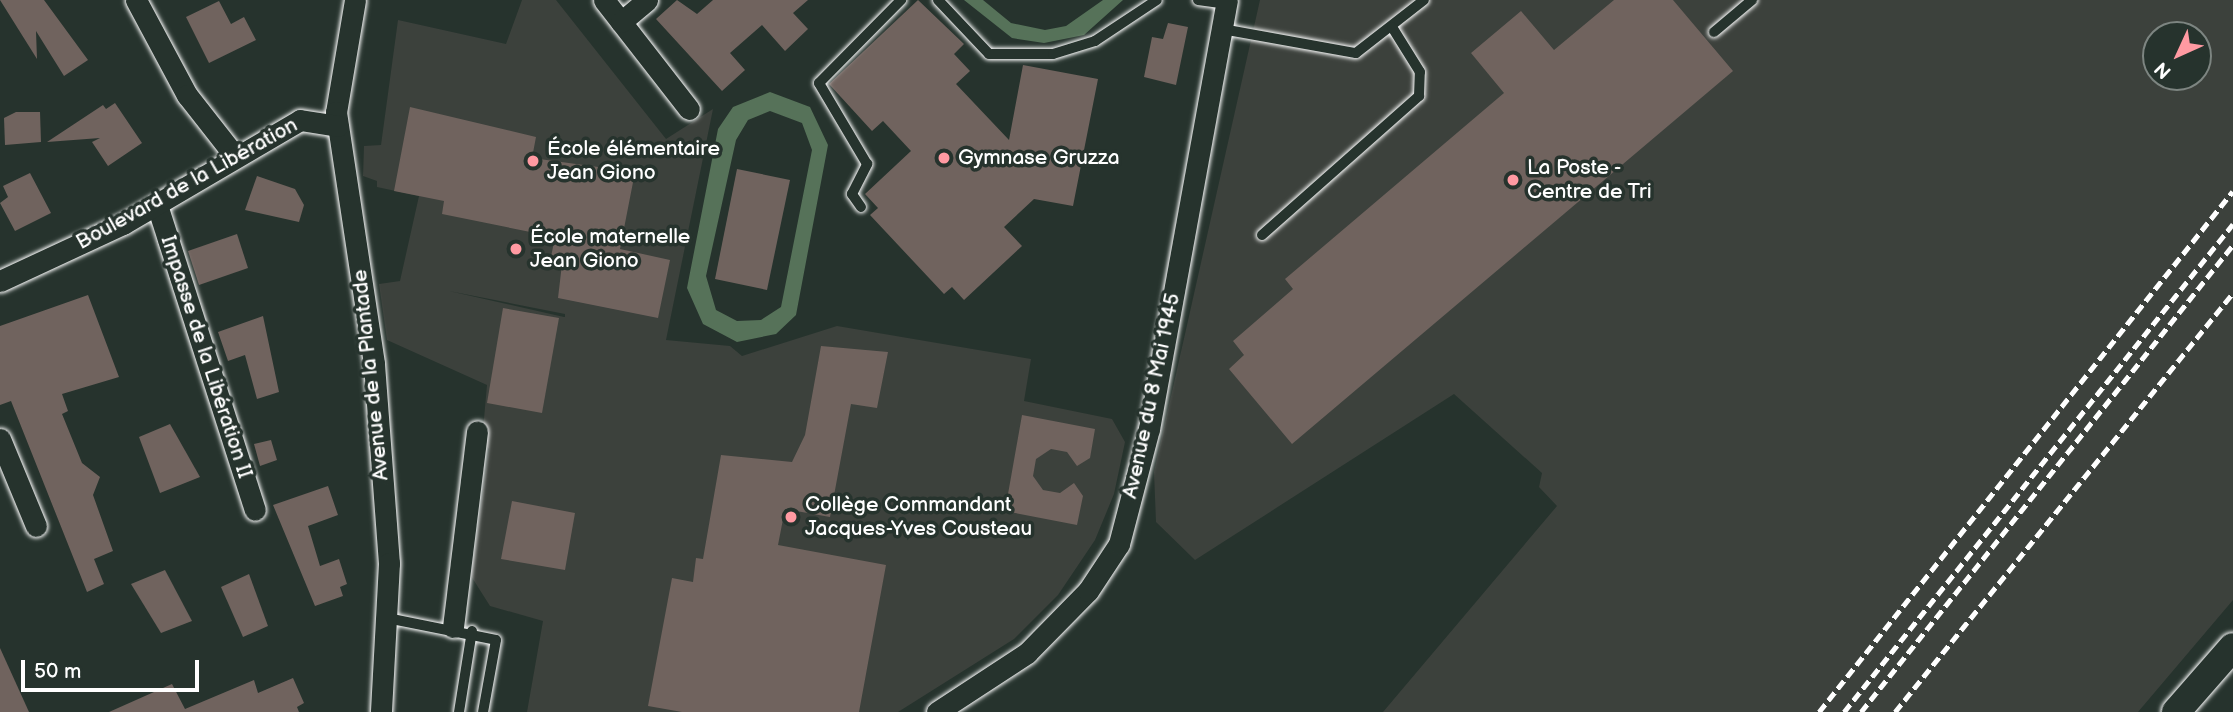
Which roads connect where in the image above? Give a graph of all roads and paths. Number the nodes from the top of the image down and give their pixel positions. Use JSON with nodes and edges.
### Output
{"nodes":[{"id":1,"x":136,"y":0,"type":"edge"},
{"id":2,"x":355,"y":0,"type":"edge"},
{"id":3,"x":604,"y":0,"type":"edge"},
{"id":4,"x":647,"y":0,"type":"edge"},
{"id":5,"x":901,"y":0,"type":"edge"},
{"id":6,"x":938,"y":0,"type":"edge"},
{"id":7,"x":1157,"y":0,"type":"edge"},
{"id":8,"x":1198,"y":0,"type":"edge"},
{"id":9,"x":1424,"y":0,"type":"edge"},
{"id":10,"x":1752,"y":0,"type":"edge"},
{"id":11,"x":1227,"y":2,"type":"edge"},
{"id":12,"x":621,"y":22,"type":"junction"},
{"id":13,"x":1392,"y":27,"type":"junction"},
{"id":14,"x":1222,"y":29,"type":"junction"},
{"id":15,"x":1714,"y":32,"type":"dead end"},
{"id":16,"x":689,"y":109,"type":"dead end"},
{"id":17,"x":338,"y":126,"type":"junction"},
{"id":18,"x":234,"y":155,"type":"junction"},
{"id":19,"x":157,"y":205,"type":"junction"},
{"id":20,"x":861,"y":207,"type":"dead end"},
{"id":21,"x":1262,"y":235,"type":"dead end"},
{"id":22,"x":0,"y":281,"type":"edge"},
{"id":23,"x":477,"y":430,"type":"dead end"},
{"id":24,"x":0,"y":439,"type":"edge"},
{"id":25,"x":255,"y":510,"type":"dead end"},
{"id":26,"x":36,"y":526,"type":"dead end"},
{"id":27,"x":387,"y":618,"type":"junction"},
{"id":28,"x":462,"y":629,"type":"junction"},
{"id":29,"x":2233,"y":647,"type":"edge"},
{"id":30,"x":382,"y":712,"type":"edge"},
{"id":31,"x":459,"y":712,"type":"edge"},
{"id":32,"x":483,"y":712,"type":"edge"},
{"id":33,"x":937,"y":712,"type":"edge"},
{"id":34,"x":2176,"y":712,"type":"edge"}],
"edges":[{"from":1,"to":18,"type":"street"},
{"from":2,"to":17,"type":"street","name":"Avenue de la Plantade"},
{"from":3,"to":12,"type":"street"},
{"from":4,"to":12,"type":"street"},
{"from":5,"to":20,"type":"lane"},
{"from":6,"to":7,"type":"lane"},
{"from":8,"to":11,"type":"lane"},
{"from":9,"to":13,"type":"lane"},
{"from":10,"to":15,"type":"lane"},
{"from":11,"to":14,"type":"street","name":"Avenue du 8 Mai 1945"},
{"from":12,"to":16,"type":"street"},
{"from":13,"to":14,"type":"lane"},
{"from":13,"to":21,"type":"lane"},
{"from":14,"to":33,"type":"street","name":"Avenue du 8 Mai 1945"},
{"from":17,"to":18,"type":"street","name":"Boulevard de la Libération"},
{"from":17,"to":27,"type":"street","name":"Avenue de la Plantade"},
{"from":18,"to":19,"type":"street","name":"Boulevard de la Libération"},
{"from":19,"to":22,"type":"street","name":"Boulevard de la Libération"},
{"from":19,"to":25,"type":"street","name":"Impasse de la Libération II"},
{"from":23,"to":28,"type":"street"},
{"from":24,"to":26,"type":"street"},
{"from":27,"to":28,"type":"lane"},
{"from":27,"to":30,"type":"street","name":"Avenue de la Plantade"},
{"from":28,"to":31,"type":"lane"},
{"from":28,"to":32,"type":"lane"},
{"from":29,"to":34,"type":"main road"}]}
